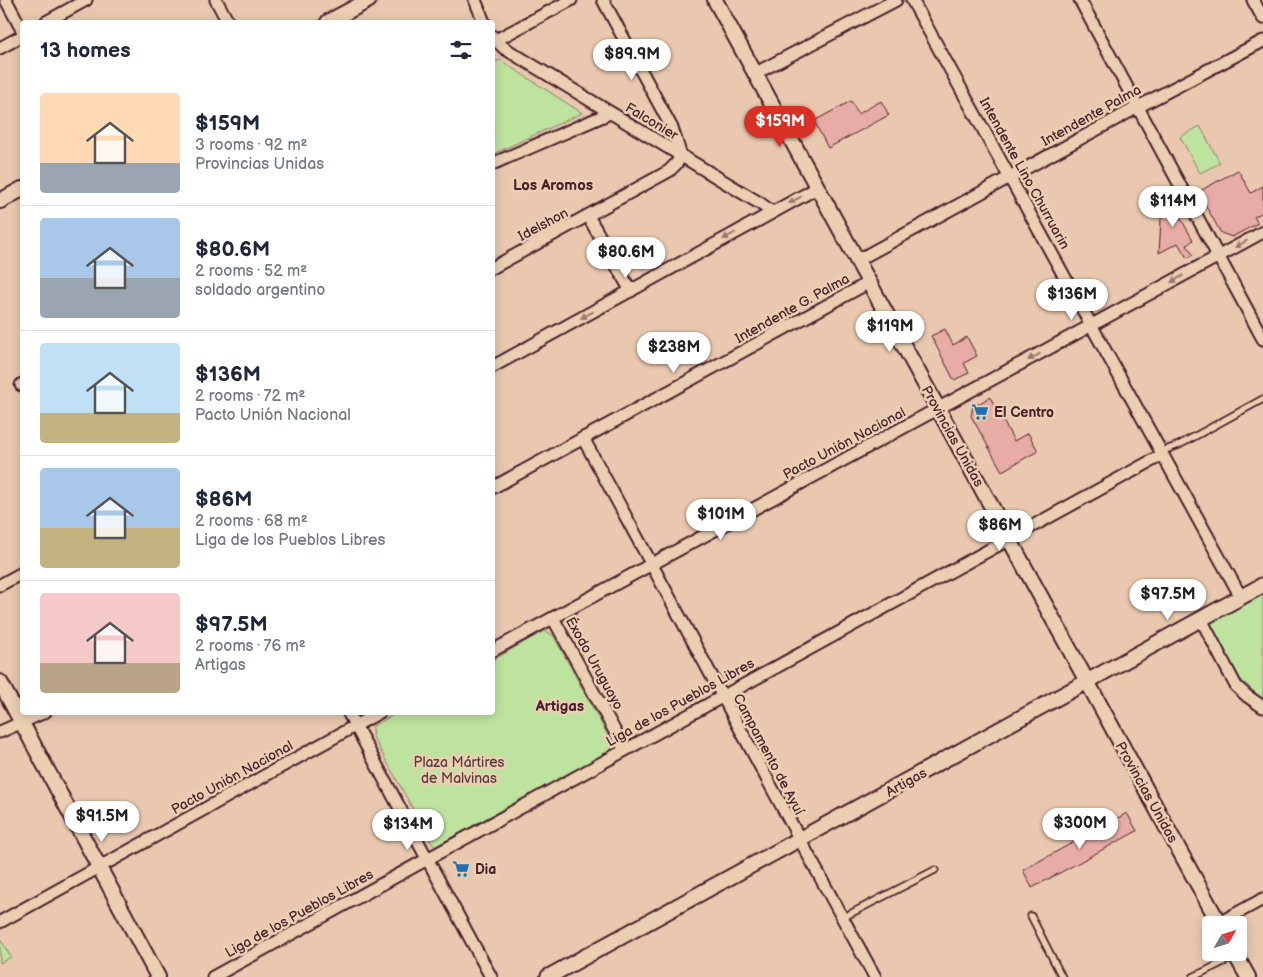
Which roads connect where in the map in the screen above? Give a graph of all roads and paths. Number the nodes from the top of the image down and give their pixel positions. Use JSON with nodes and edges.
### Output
{"nodes":[{"id":1,"x":6,"y":0,"type":"edge"},
{"id":2,"x":86,"y":0,"type":"edge"},
{"id":3,"x":216,"y":0,"type":"edge"},
{"id":4,"x":369,"y":0,"type":"edge"},
{"id":5,"x":475,"y":0,"type":"edge"},
{"id":6,"x":570,"y":0,"type":"edge"},
{"id":7,"x":602,"y":0,"type":"edge"},
{"id":8,"x":715,"y":0,"type":"edge"},
{"id":9,"x":896,"y":0,"type":"edge"},
{"id":10,"x":912,"y":0,"type":"edge"},
{"id":11,"x":1080,"y":0,"type":"edge"},
{"id":12,"x":1253,"y":0,"type":"edge"},
{"id":13,"x":1263,"y":18,"type":"edge"},
{"id":14,"x":50,"y":20,"type":"edge"},
{"id":15,"x":227,"y":20,"type":"edge"},
{"id":16,"x":332,"y":20,"type":"edge"},
{"id":17,"x":483,"y":20,"type":"edge"},
{"id":18,"x":20,"y":26,"type":"edge"},
{"id":19,"x":20,"y":37,"type":"edge"},
{"id":20,"x":495,"y":38,"type":"edge"},
{"id":21,"x":495,"y":40,"type":"edge"},
{"id":22,"x":1263,"y":41,"type":"edge"},
{"id":23,"x":0,"y":48,"type":"edge"},
{"id":24,"x":756,"y":73,"type":"junction"},
{"id":25,"x":1138,"y":106,"type":"junction"},
{"id":26,"x":610,"y":113,"type":"junction"},
{"id":27,"x":681,"y":156,"type":"junction"},
{"id":28,"x":495,"y":163,"type":"edge"},
{"id":29,"x":1010,"y":176,"type":"junction"},
{"id":30,"x":817,"y":188,"type":"junction"},
{"id":31,"x":20,"y":190,"type":"edge"},
{"id":32,"x":0,"y":201,"type":"edge"},
{"id":33,"x":772,"y":212,"type":"junction"},
{"id":34,"x":588,"y":216,"type":"junction"},
{"id":35,"x":1263,"y":232,"type":"edge"},
{"id":36,"x":1219,"y":256,"type":"junction"},
{"id":37,"x":856,"y":261,"type":"junction"},
{"id":38,"x":495,"y":266,"type":"edge"},
{"id":39,"x":868,"y":283,"type":"junction"},
{"id":40,"x":631,"y":292,"type":"junction"},
{"id":41,"x":1092,"y":326,"type":"junction"},
{"id":42,"x":1263,"y":339,"type":"edge"},
{"id":43,"x":495,"y":364,"type":"edge"},
{"id":44,"x":1263,"y":399,"type":"edge"},
{"id":45,"x":938,"y":409,"type":"junction"},
{"id":46,"x":583,"y":438,"type":"junction"},
{"id":47,"x":1161,"y":453,"type":"junction"},
{"id":48,"x":495,"y":486,"type":"edge"},
{"id":49,"x":1008,"y":538,"type":"junction"},
{"id":50,"x":652,"y":564,"type":"junction"},
{"id":51,"x":20,"y":574,"type":"edge"},
{"id":52,"x":1263,"y":585,"type":"edge"},
{"id":53,"x":0,"y":586,"type":"edge"},
{"id":54,"x":1241,"y":597,"type":"junction"},
{"id":55,"x":553,"y":618,"type":"junction"},
{"id":56,"x":1201,"y":619,"type":"junction"},
{"id":57,"x":495,"y":649,"type":"edge"},
{"id":58,"x":0,"y":682,"type":"edge"},
{"id":59,"x":1087,"y":682,"type":"junction"},
{"id":60,"x":722,"y":697,"type":"junction"},
{"id":61,"x":1263,"y":707,"type":"edge"},
{"id":62,"x":38,"y":715,"type":"edge"},
{"id":63,"x":350,"y":715,"type":"edge"},
{"id":64,"x":375,"y":715,"type":"edge"},
{"id":65,"x":21,"y":722,"type":"junction"},
{"id":66,"x":356,"y":726,"type":"junction"},
{"id":67,"x":0,"y":732,"type":"edge"},
{"id":68,"x":625,"y":750,"type":"junction"},
{"id":69,"x":799,"y":840,"type":"junction"},
{"id":70,"x":428,"y":860,"type":"junction"},
{"id":71,"x":99,"y":868,"type":"junction"},
{"id":72,"x":935,"y":870,"type":"dead end"},
{"id":73,"x":1263,"y":899,"type":"edge"},
{"id":74,"x":1031,"y":916,"type":"dead end"},
{"id":75,"x":1215,"y":916,"type":"edge"},
{"id":76,"x":1233,"y":916,"type":"edge"},
{"id":77,"x":842,"y":918,"type":"junction"},
{"id":78,"x":0,"y":922,"type":"edge"},
{"id":79,"x":1222,"y":961,"type":"edge"},
{"id":80,"x":1239,"y":961,"type":"edge"},
{"id":81,"x":158,"y":977,"type":"edge"},
{"id":82,"x":213,"y":977,"type":"edge"},
{"id":83,"x":491,"y":977,"type":"edge"},
{"id":84,"x":548,"y":977,"type":"edge"},
{"id":85,"x":875,"y":977,"type":"edge"},
{"id":86,"x":1062,"y":977,"type":"edge"},
{"id":87,"x":1193,"y":977,"type":"edge"},
{"id":88,"x":1248,"y":977,"type":"edge"}],
"edges":[{"from":1,"to":18,"type":"street"},
{"from":2,"to":14,"type":"street"},
{"from":3,"to":15,"type":"street"},
{"from":4,"to":16,"type":"street"},
{"from":5,"to":17,"type":"street"},
{"from":6,"to":20,"type":"street"},
{"from":7,"to":27,"type":"street"},
{"from":8,"to":24,"type":"street","name":"Provincias Unidas"},
{"from":9,"to":24,"type":"street"},
{"from":10,"to":29,"type":"street","name":"Intendente Lino Churruarin"},
{"from":11,"to":25,"type":"street"},
{"from":12,"to":13,"type":"street"},
{"from":19,"to":23,"type":"street"},
{"from":21,"to":26,"type":"street","name":"Falconier"},
{"from":22,"to":25,"type":"street","name":"Intendente Palma"},
{"from":24,"to":30,"type":"street","name":"Provincias Unidas"},
{"from":25,"to":29,"type":"street","name":"Intendente Palma"},
{"from":25,"to":36,"type":"street"},
{"from":26,"to":27,"type":"street","name":"Falconier"},
{"from":26,"to":28,"type":"street"},
{"from":27,"to":33,"type":"street","name":"Falconier"},
{"from":27,"to":34,"type":"street","name":"Idelshon"},
{"from":29,"to":37,"type":"street","name":"Intendente Palma"},
{"from":29,"to":41,"type":"street","name":"Intendente Lino Churruarin"},
{"from":30,"to":33,"type":"street","one_way":true},
{"from":30,"to":37,"type":"street","name":"Provincias Unidas"},
{"from":31,"to":32,"type":"street"},
{"from":33,"to":40,"type":"street","one_way":true},
{"from":34,"to":38,"type":"street","name":"Idelshon"},
{"from":34,"to":40,"type":"street"},
{"from":35,"to":36,"type":"street","name":"Pacto Unión Nacional","one_way":true},
{"from":36,"to":41,"type":"street","name":"Pacto Unión Nacional","one_way":true},
{"from":36,"to":42,"type":"street"},
{"from":37,"to":39,"type":"street","name":"Provincias Unidas"},
{"from":39,"to":45,"type":"street","name":"Provincias Unidas"},
{"from":39,"to":46,"type":"street","name":"Intendente G. Palma"},
{"from":40,"to":43,"type":"street","one_way":true},
{"from":41,"to":45,"type":"street","name":"Pacto Unión Nacional","one_way":true},
{"from":41,"to":47,"type":"street","name":"Intendente Lino Churruarin"},
{"from":44,"to":47,"type":"lane"},
{"from":45,"to":49,"type":"street","name":"Provincias Unidas"},
{"from":45,"to":50,"type":"street","name":"Pacto Unión Nacional"},
{"from":46,"to":48,"type":"street","name":"Intendente G. Palma"},
{"from":46,"to":50,"type":"street","name":"Campamento de Ayuí"},
{"from":47,"to":49,"type":"street","name":"Liga de los Pueblos Libres"},
{"from":47,"to":54,"type":"street","name":"Intendente Lino Churruarin"},
{"from":49,"to":59,"type":"street","name":"Provincias Unidas"},
{"from":49,"to":60,"type":"street","name":"Liga de los Pueblos Libres"},
{"from":50,"to":55,"type":"street","name":"Pacto Unión Nacional"},
{"from":50,"to":60,"type":"street","name":"Campamento de Ayuí"},
{"from":51,"to":53,"type":"street"},
{"from":52,"to":54,"type":"street","name":"Artigas"},
{"from":54,"to":56,"type":"street","name":"Artigas"},
{"from":55,"to":57,"type":"street","name":"Pacto Unión Nacional"},
{"from":55,"to":68,"type":"street","name":"Éxodo Uruguayo"},
{"from":56,"to":59,"type":"street","name":"Artigas"},
{"from":56,"to":61,"type":"street"},
{"from":58,"to":65,"type":"street"},
{"from":59,"to":69,"type":"street","name":"Artigas"},
{"from":59,"to":75,"type":"street","name":"Provincias Unidas"},
{"from":60,"to":68,"type":"street","name":"Liga de los Pueblos Libres"},
{"from":60,"to":69,"type":"street","name":"Campamento de Ayuí"},
{"from":62,"to":65,"type":"street"},
{"from":63,"to":66,"type":"street"},
{"from":64,"to":66,"type":"street","name":"Pacto Unión Nacional"},
{"from":65,"to":67,"type":"street"},
{"from":65,"to":71,"type":"street"},
{"from":66,"to":70,"type":"street"},
{"from":66,"to":71,"type":"street","name":"Pacto Unión Nacional"},
{"from":68,"to":70,"type":"street","name":"Liga de los Pueblos Libres"},
{"from":69,"to":77,"type":"street","name":"Campamento de Ayuí"},
{"from":69,"to":84,"type":"street","name":"Artigas"},
{"from":70,"to":82,"type":"street","name":"Liga de los Pueblos Libres"},
{"from":70,"to":83,"type":"street"},
{"from":71,"to":78,"type":"street","name":"Pacto Unión Nacional"},
{"from":71,"to":81,"type":"street"},
{"from":72,"to":77,"type":"lane"},
{"from":73,"to":76,"type":"street"},
{"from":74,"to":86,"type":"lane"},
{"from":77,"to":85,"type":"street","name":"Campamento de Ayuí"},
{"from":79,"to":87,"type":"lane"},
{"from":80,"to":88,"type":"street"}]}
